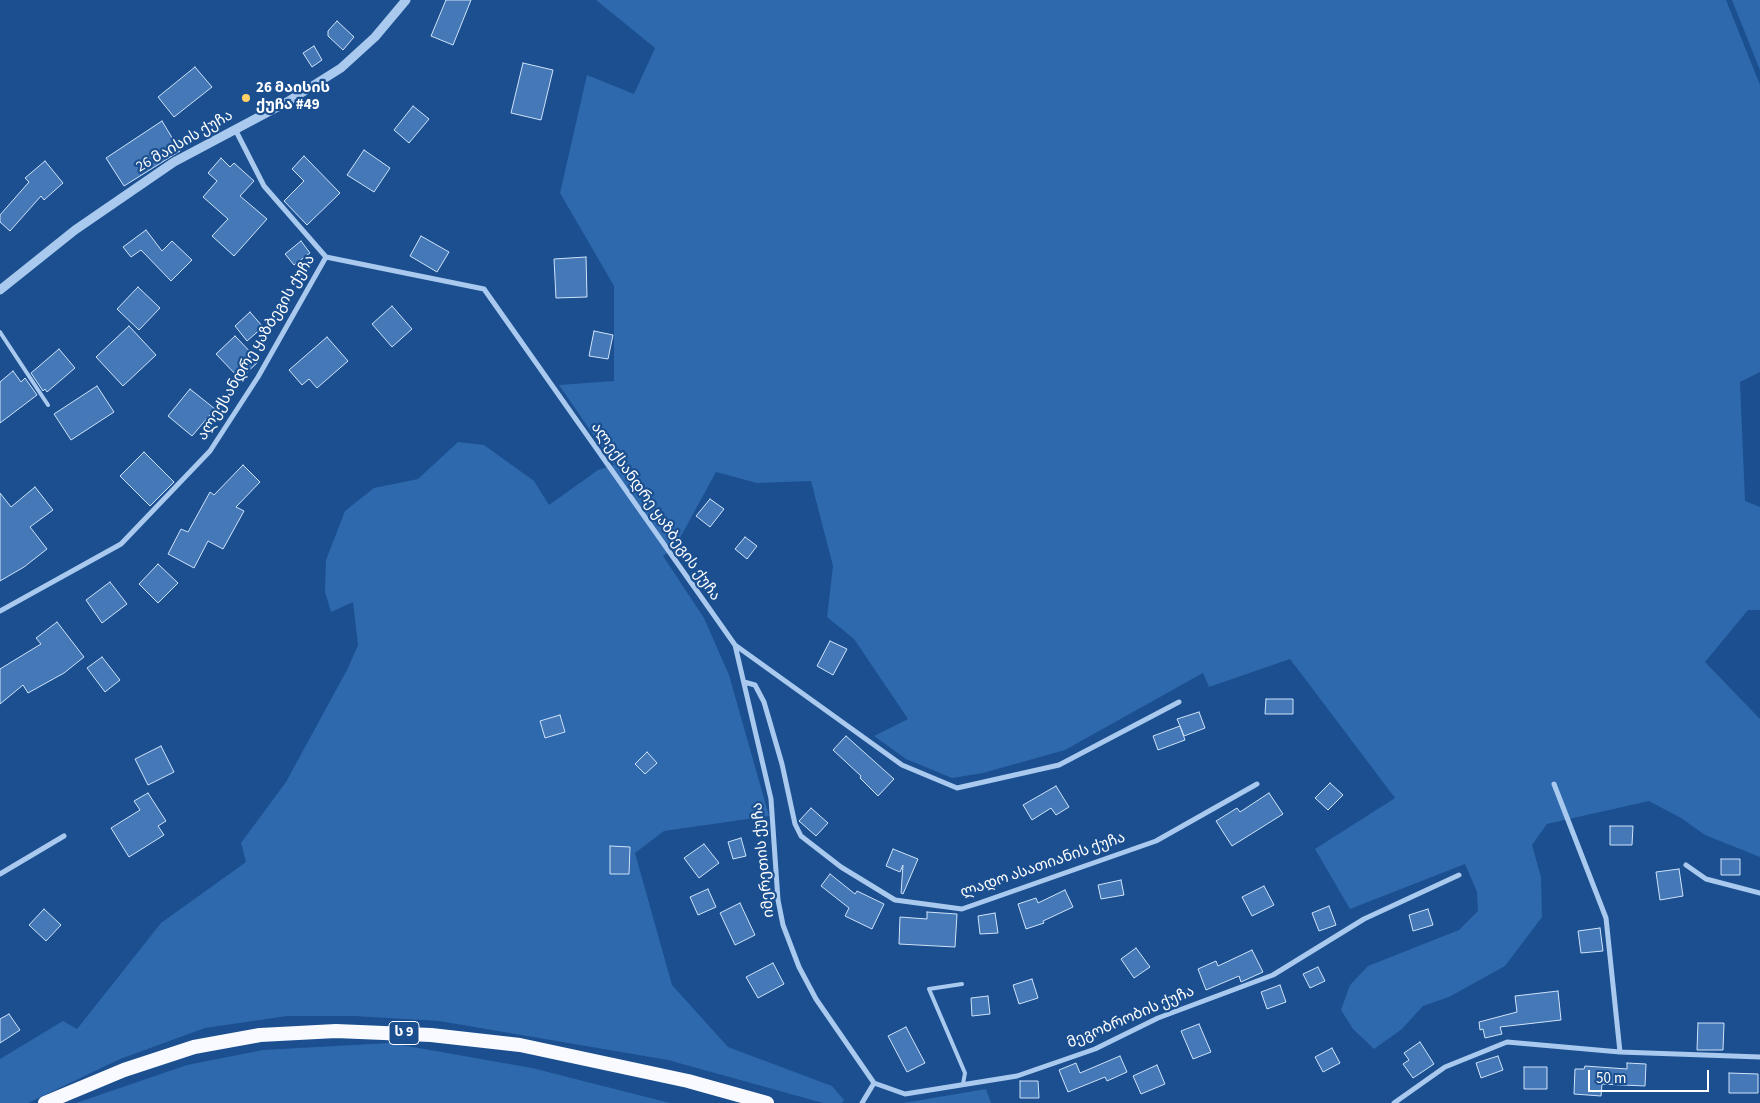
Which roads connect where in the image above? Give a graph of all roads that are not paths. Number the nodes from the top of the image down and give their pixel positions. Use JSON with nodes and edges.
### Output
{"nodes":[{"id":1,"x":406,"y":0,"type":"edge"},
{"id":2,"x":235,"y":129,"type":"junction"},
{"id":3,"x":326,"y":257,"type":"junction"},
{"id":4,"x":0,"y":290,"type":"edge"},
{"id":5,"x":0,"y":332,"type":"edge"},
{"id":6,"x":48,"y":405,"type":"dead end"},
{"id":7,"x":0,"y":612,"type":"edge"},
{"id":8,"x":735,"y":645,"type":"junction"},
{"id":9,"x":744,"y":682,"type":"junction"},
{"id":10,"x":1179,"y":702,"type":"dead end"},
{"id":11,"x":1257,"y":784,"type":"dead end"},
{"id":12,"x":1554,"y":784,"type":"dead end"},
{"id":13,"x":64,"y":836,"type":"dead end"},
{"id":14,"x":1686,"y":866,"type":"dead end"},
{"id":15,"x":0,"y":874,"type":"edge"},
{"id":16,"x":1459,"y":875,"type":"dead end"},
{"id":17,"x":1760,"y":893,"type":"edge"},
{"id":18,"x":962,"y":984,"type":"dead end"},
{"id":19,"x":1620,"y":1052,"type":"junction"},
{"id":20,"x":1760,"y":1057,"type":"edge"},
{"id":21,"x":874,"y":1083,"type":"junction"},
{"id":22,"x":963,"y":1084,"type":"junction"},
{"id":23,"x":45,"y":1103,"type":"edge"},
{"id":24,"x":767,"y":1103,"type":"edge"},
{"id":25,"x":862,"y":1103,"type":"edge"},
{"id":26,"x":1394,"y":1103,"type":"edge"}],
"edges":[{"from":1,"to":2,"type":"street","name":"26 მაისის ქუჩა"},
{"from":2,"to":3,"type":"street"},
{"from":2,"to":4,"type":"street","name":"26 მაისის ქუჩა"},
{"from":3,"to":7,"type":"street","name":"ალექსანდრე ყაზბეგის ქუჩა"},
{"from":3,"to":8,"type":"street","name":"ალექსანდრე ყაზბეგის ქუჩა"},
{"from":5,"to":6,"type":"lane"},
{"from":8,"to":9,"type":"street","name":"იმერეთის ქუჩა"},
{"from":8,"to":10,"type":"street"},
{"from":9,"to":11,"type":"street","name":"ლადო ასათიანის ქუჩა"},
{"from":9,"to":21,"type":"street","name":"იმერეთის ქუჩა"},
{"from":12,"to":19,"type":"street"},
{"from":13,"to":15,"type":"street"},
{"from":14,"to":17,"type":"street"},
{"from":16,"to":22,"type":"street","name":"მეგობრობის ქუჩა"},
{"from":18,"to":22,"type":"lane"},
{"from":19,"to":20,"type":"street"},
{"from":19,"to":26,"type":"street"},
{"from":21,"to":22,"type":"street","name":"მეგობრობის ქუჩა"},
{"from":21,"to":25,"type":"street"},
{"from":23,"to":24,"type":"highway","number":"ს 9"}]}
